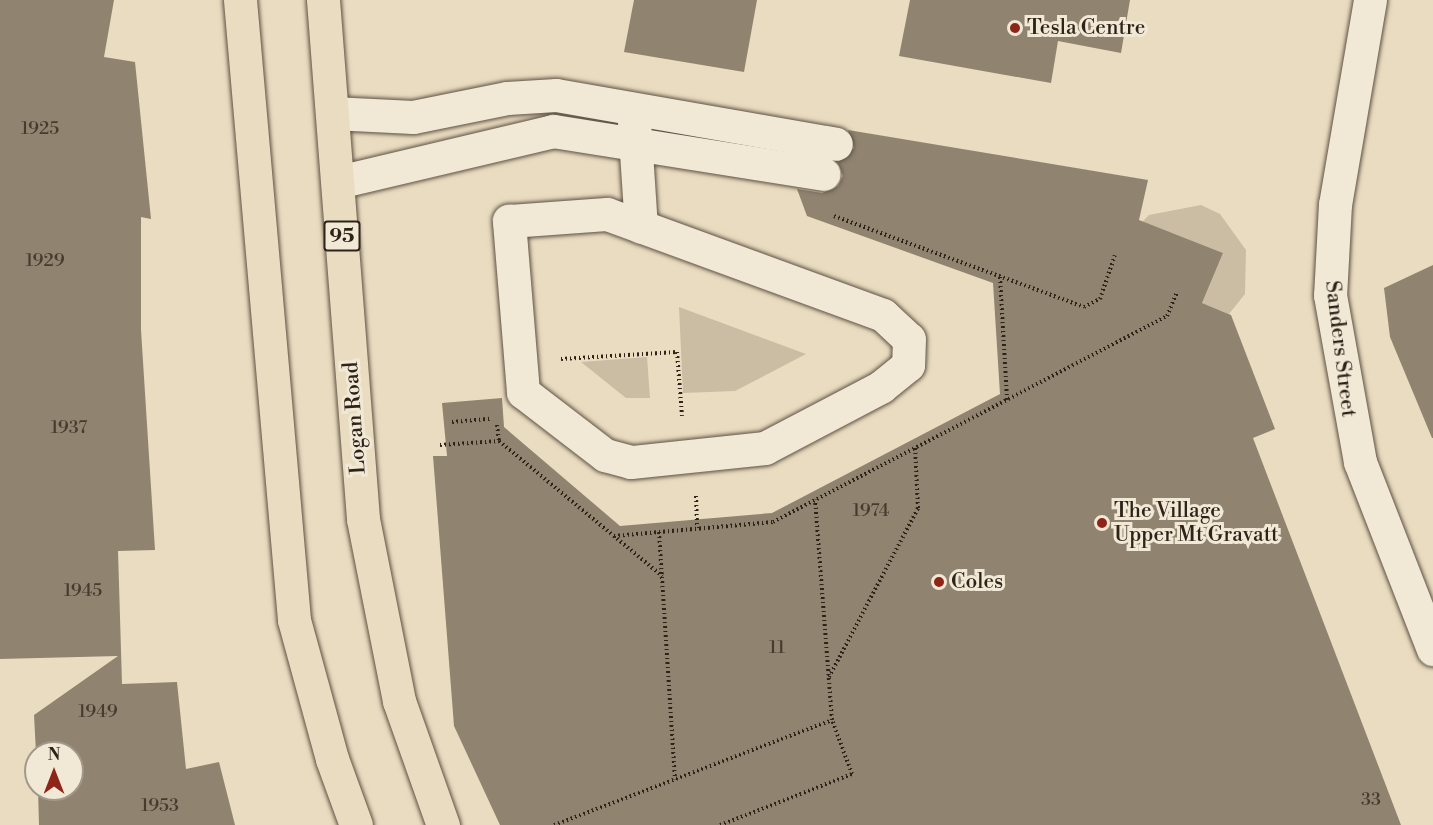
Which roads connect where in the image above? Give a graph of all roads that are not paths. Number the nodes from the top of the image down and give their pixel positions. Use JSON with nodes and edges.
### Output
{"nodes":[{"id":1,"x":240,"y":0,"type":"edge"},
{"id":2,"x":322,"y":0,"type":"edge"},
{"id":3,"x":1370,"y":0,"type":"edge"},
{"id":4,"x":633,"y":105,"type":"junction"},
{"id":5,"x":333,"y":113,"type":"junction"},
{"id":6,"x":636,"y":142,"type":"junction"},
{"id":7,"x":836,"y":144,"type":"dead end"},
{"id":8,"x":824,"y":174,"type":"dead end"},
{"id":9,"x":338,"y":182,"type":"junction"},
{"id":10,"x":641,"y":227,"type":"junction"},
{"id":11,"x":1433,"y":649,"type":"edge"},
{"id":12,"x":356,"y":825,"type":"edge"},
{"id":13,"x":443,"y":825,"type":"edge"}],
"edges":[{"from":1,"to":12,"type":"main road"},
{"from":2,"to":5,"type":"main road","name":"Logan Road","number":"95"},
{"from":3,"to":11,"type":"street","name":"Sanders Street"},
{"from":4,"to":5,"type":"street"},
{"from":4,"to":6,"type":"street"},
{"from":4,"to":7,"type":"street"},
{"from":5,"to":9,"type":"main road","name":"Logan Road","number":"95"},
{"from":6,"to":8,"type":"street"},
{"from":6,"to":9,"type":"street"},
{"from":6,"to":10,"type":"street"},
{"from":9,"to":13,"type":"main road","name":"Logan Road","number":"95"},
{"from":10,"to":10,"type":"street"}]}
